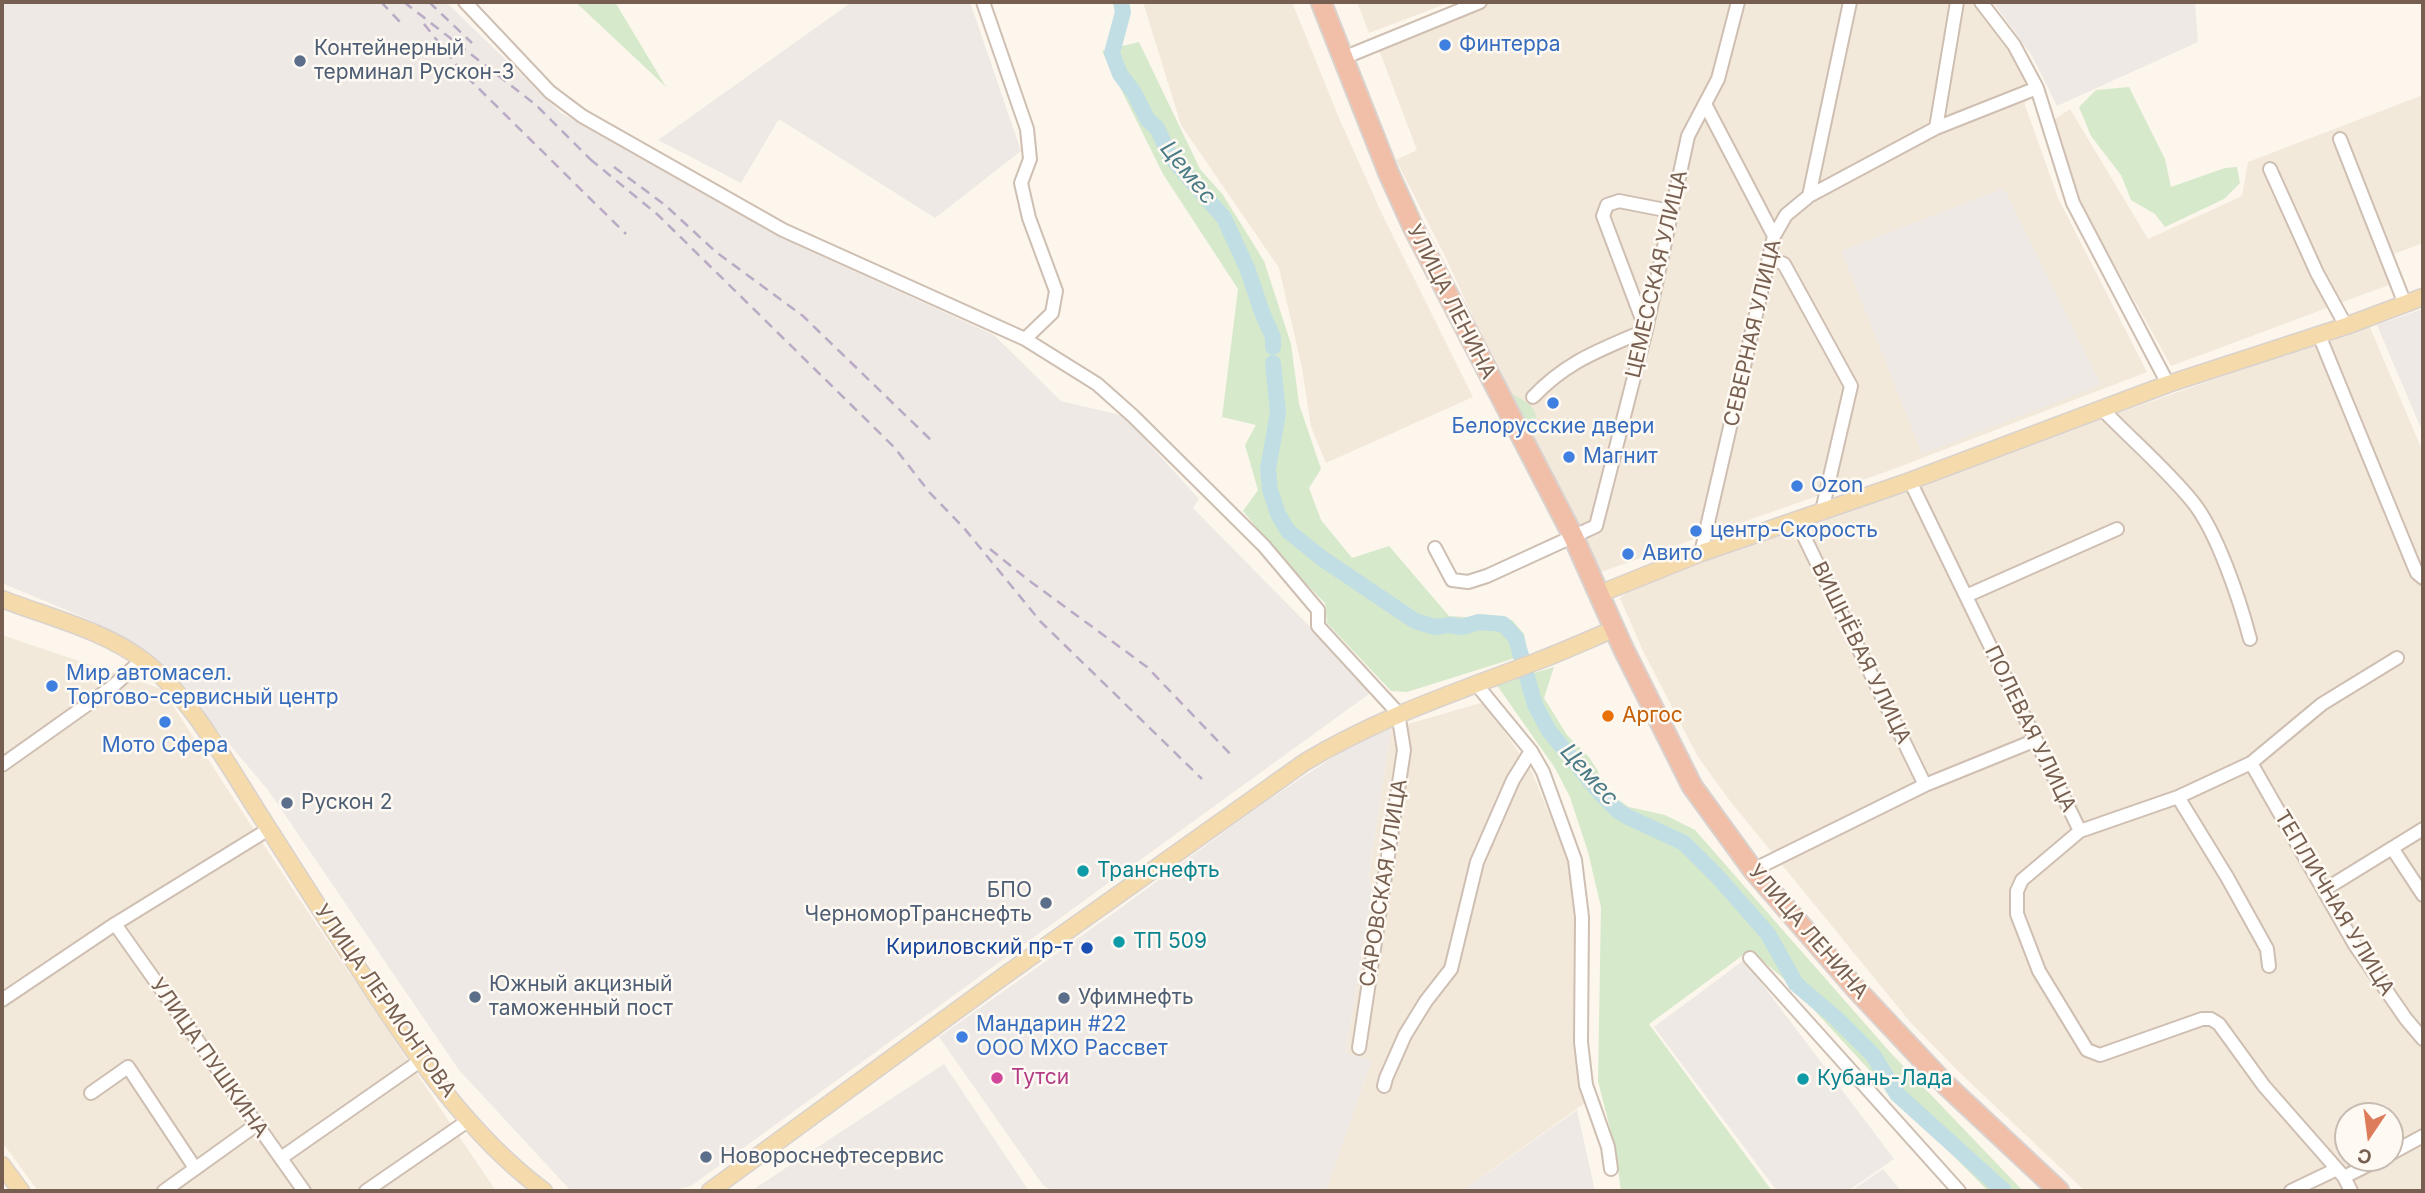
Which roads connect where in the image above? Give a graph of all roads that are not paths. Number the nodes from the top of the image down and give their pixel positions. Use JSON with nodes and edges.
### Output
{"nodes":[{"id":1,"x":465,"y":2,"type":"edge"},
{"id":2,"x":984,"y":2,"type":"edge"},
{"id":3,"x":1321,"y":2,"type":"edge"},
{"id":4,"x":1480,"y":2,"type":"edge"},
{"id":5,"x":1738,"y":2,"type":"edge"},
{"id":6,"x":1850,"y":2,"type":"edge"},
{"id":7,"x":1957,"y":2,"type":"edge"},
{"id":8,"x":1981,"y":2,"type":"edge"},
{"id":9,"x":1343,"y":58,"type":"junction"},
{"id":10,"x":2037,"y":88,"type":"junction"},
{"id":11,"x":1705,"y":104,"type":"junction"},
{"id":12,"x":1936,"y":128,"type":"junction"},
{"id":13,"x":2340,"y":139,"type":"dead end"},
{"id":14,"x":2270,"y":169,"type":"dead end"},
{"id":15,"x":1809,"y":196,"type":"junction"},
{"id":16,"x":1670,"y":211,"type":"junction"},
{"id":17,"x":1774,"y":236,"type":"junction"},
{"id":18,"x":1770,"y":258,"type":"junction"},
{"id":19,"x":2423,"y":298,"type":"edge"},
{"id":20,"x":2405,"y":304,"type":"junction"},
{"id":21,"x":2347,"y":326,"type":"junction"},
{"id":22,"x":1646,"y":330,"type":"junction"},
{"id":23,"x":2319,"y":335,"type":"junction"},
{"id":24,"x":1025,"y":339,"type":"junction"},
{"id":25,"x":2168,"y":384,"type":"junction"},
{"id":26,"x":1533,"y":397,"type":"dead end"},
{"id":27,"x":2102,"y":409,"type":"junction"},
{"id":28,"x":1910,"y":481,"type":"junction"},
{"id":29,"x":1822,"y":511,"type":"junction"},
{"id":30,"x":1796,"y":520,"type":"junction"},
{"id":31,"x":2117,"y":529,"type":"dead end"},
{"id":32,"x":1573,"y":536,"type":"junction"},
{"id":33,"x":1435,"y":548,"type":"dead end"},
{"id":34,"x":1701,"y":553,"type":"junction"},
{"id":35,"x":2423,"y":578,"type":"edge"},
{"id":36,"x":1599,"y":594,"type":"junction"},
{"id":37,"x":1966,"y":596,"type":"junction"},
{"id":38,"x":2,"y":599,"type":"edge"},
{"id":39,"x":1615,"y":629,"type":"junction"},
{"id":40,"x":2250,"y":639,"type":"dead end"},
{"id":41,"x":2397,"y":658,"type":"dead end"},
{"id":42,"x":142,"y":660,"type":"junction"},
{"id":43,"x":1476,"y":684,"type":"junction"},
{"id":44,"x":1399,"y":716,"type":"junction"},
{"id":45,"x":2036,"y":740,"type":"junction"},
{"id":46,"x":1531,"y":751,"type":"junction"},
{"id":47,"x":2251,"y":763,"type":"junction"},
{"id":48,"x":2,"y":765,"type":"edge"},
{"id":49,"x":1925,"y":785,"type":"junction"},
{"id":50,"x":2178,"y":797,"type":"junction"},
{"id":51,"x":269,"y":829,"type":"junction"},
{"id":52,"x":2423,"y":830,"type":"edge"},
{"id":53,"x":2080,"y":831,"type":"junction"},
{"id":54,"x":2392,"y":848,"type":"junction"},
{"id":55,"x":1753,"y":870,"type":"junction"},
{"id":56,"x":2324,"y":890,"type":"junction"},
{"id":57,"x":2423,"y":895,"type":"edge"},
{"id":58,"x":115,"y":924,"type":"junction"},
{"id":59,"x":1750,"y":958,"type":"dead end"},
{"id":60,"x":2269,"y":966,"type":"dead end"},
{"id":61,"x":2,"y":1000,"type":"edge"},
{"id":62,"x":2423,"y":1039,"type":"edge"},
{"id":63,"x":1359,"y":1048,"type":"dead end"},
{"id":64,"x":421,"y":1061,"type":"junction"},
{"id":65,"x":1384,"y":1086,"type":"dead end"},
{"id":66,"x":91,"y":1093,"type":"dead end"},
{"id":67,"x":469,"y":1119,"type":"junction"},
{"id":68,"x":256,"y":1125,"type":"junction"},
{"id":69,"x":2423,"y":1138,"type":"edge"},
{"id":70,"x":2404,"y":1147,"type":"edge"},
{"id":71,"x":281,"y":1158,"type":"junction"},
{"id":72,"x":2,"y":1165,"type":"edge"},
{"id":73,"x":195,"y":1168,"type":"junction"},
{"id":74,"x":1611,"y":1169,"type":"dead end"},
{"id":75,"x":2341,"y":1173,"type":"junction"},
{"id":76,"x":21,"y":1191,"type":"edge"},
{"id":77,"x":164,"y":1191,"type":"edge"},
{"id":78,"x":304,"y":1191,"type":"edge"},
{"id":79,"x":366,"y":1191,"type":"edge"},
{"id":80,"x":544,"y":1191,"type":"edge"},
{"id":81,"x":710,"y":1191,"type":"edge"},
{"id":82,"x":1959,"y":1191,"type":"edge"},
{"id":83,"x":2059,"y":1191,"type":"edge"},
{"id":84,"x":2291,"y":1191,"type":"edge"},
{"id":85,"x":2351,"y":1191,"type":"edge"}],
"edges":[{"from":1,"to":24,"type":"street"},
{"from":2,"to":24,"type":"street"},
{"from":3,"to":9,"type":"highway","name":"УЛИЦА ЛЕНИНА"},
{"from":4,"to":9,"type":"street"},
{"from":5,"to":11,"type":"street","name":"ЦЕМЕССКАЯ УЛИЦА"},
{"from":6,"to":15,"type":"street"},
{"from":7,"to":12,"type":"street"},
{"from":8,"to":10,"type":"street"},
{"from":9,"to":32,"type":"highway","name":"УЛИЦА ЛЕНИНА"},
{"from":10,"to":12,"type":"street","name":"СЕВЕРНАЯ УЛИЦА"},
{"from":10,"to":25,"type":"street"},
{"from":11,"to":16,"type":"street","name":"ЦЕМЕССКАЯ УЛИЦА"},
{"from":11,"to":17,"type":"street"},
{"from":12,"to":15,"type":"street","name":"СЕВЕРНАЯ УЛИЦА"},
{"from":13,"to":20,"type":"street"},
{"from":14,"to":21,"type":"street"},
{"from":15,"to":17,"type":"street","name":"СЕВЕРНАЯ УЛИЦА"},
{"from":16,"to":22,"type":"street","name":"ЦЕМЕССКАЯ УЛИЦА"},
{"from":16,"to":22,"type":"street"},
{"from":17,"to":18,"type":"street","name":"СЕВЕРНАЯ УЛИЦА"},
{"from":18,"to":29,"type":"street"},
{"from":18,"to":34,"type":"street","name":"СЕВЕРНАЯ УЛИЦА"},
{"from":19,"to":20,"type":"main road"},
{"from":20,"to":21,"type":"main road"},
{"from":21,"to":23,"type":"main road"},
{"from":22,"to":26,"type":"street"},
{"from":22,"to":32,"type":"street","name":"ЦЕМЕССКАЯ УЛИЦА"},
{"from":23,"to":25,"type":"main road"},
{"from":23,"to":35,"type":"street"},
{"from":24,"to":44,"type":"street"},
{"from":25,"to":27,"type":"main road"},
{"from":27,"to":28,"type":"main road"},
{"from":27,"to":40,"type":"street"},
{"from":28,"to":29,"type":"main road"},
{"from":28,"to":37,"type":"street","name":"ПОЛЕВАЯ УЛИЦА"},
{"from":29,"to":30,"type":"main road"},
{"from":30,"to":34,"type":"main road"},
{"from":30,"to":49,"type":"street","name":"ВИШНЁВАЯ УЛИЦА"},
{"from":31,"to":37,"type":"street"},
{"from":32,"to":33,"type":"street"},
{"from":32,"to":36,"type":"highway","name":"УЛИЦА ЛЕНИНА"},
{"from":34,"to":36,"type":"main road"},
{"from":36,"to":39,"type":"highway","name":"УЛИЦА ЛЕНИНА"},
{"from":37,"to":45,"type":"street","name":"ПОЛЕВАЯ УЛИЦА"},
{"from":38,"to":42,"type":"main road","name":"УЛИЦА ЛЕРМОНТОВА"},
{"from":39,"to":43,"type":"main road"},
{"from":39,"to":55,"type":"highway","name":"УЛИЦА ЛЕНИНА"},
{"from":41,"to":47,"type":"street"},
{"from":42,"to":48,"type":"street"},
{"from":42,"to":51,"type":"main road","name":"УЛИЦА ЛЕРМОНТОВА"},
{"from":43,"to":44,"type":"main road"},
{"from":43,"to":46,"type":"street"},
{"from":44,"to":63,"type":"street","name":"САРОВСКАЯ УЛИЦА"},
{"from":44,"to":81,"type":"main road"},
{"from":45,"to":49,"type":"street"},
{"from":45,"to":53,"type":"street","name":"ПОЛЕВАЯ УЛИЦА"},
{"from":46,"to":65,"type":"street"},
{"from":46,"to":74,"type":"street"},
{"from":47,"to":50,"type":"street"},
{"from":47,"to":56,"type":"street","name":"ТЕПЛИЧНАЯ УЛИЦА"},
{"from":49,"to":55,"type":"street"},
{"from":50,"to":53,"type":"street"},
{"from":50,"to":60,"type":"street"},
{"from":51,"to":58,"type":"street"},
{"from":51,"to":64,"type":"main road","name":"УЛИЦА ЛЕРМОНТОВА"},
{"from":52,"to":54,"type":"street"},
{"from":53,"to":75,"type":"street","name":"ПОЛЕВАЯ УЛИЦА"},
{"from":54,"to":56,"type":"street"},
{"from":54,"to":57,"type":"street"},
{"from":55,"to":83,"type":"highway","name":"УЛИЦА ЛЕНИНА"},
{"from":56,"to":62,"type":"street","name":"ТЕПЛИЧНАЯ УЛИЦА"},
{"from":58,"to":61,"type":"street"},
{"from":58,"to":68,"type":"street","name":"УЛИЦА ПУШКИНА"},
{"from":59,"to":82,"type":"street"},
{"from":64,"to":67,"type":"main road","name":"УЛИЦА ЛЕРМОНТОВА"},
{"from":64,"to":71,"type":"street"},
{"from":66,"to":73,"type":"street"},
{"from":67,"to":79,"type":"street"},
{"from":67,"to":80,"type":"main road","name":"УЛИЦА ЛЕРМОНТОВА"},
{"from":68,"to":71,"type":"street","name":"УЛИЦА ПУШКИНА"},
{"from":68,"to":73,"type":"street"},
{"from":69,"to":70,"type":"street"},
{"from":71,"to":78,"type":"street","name":"УЛИЦА ПУШКИНА"},
{"from":72,"to":76,"type":"main road"},
{"from":73,"to":77,"type":"street"},
{"from":75,"to":84,"type":"street"},
{"from":75,"to":85,"type":"street","name":"ПОЛЕВАЯ УЛИЦА"}]}
